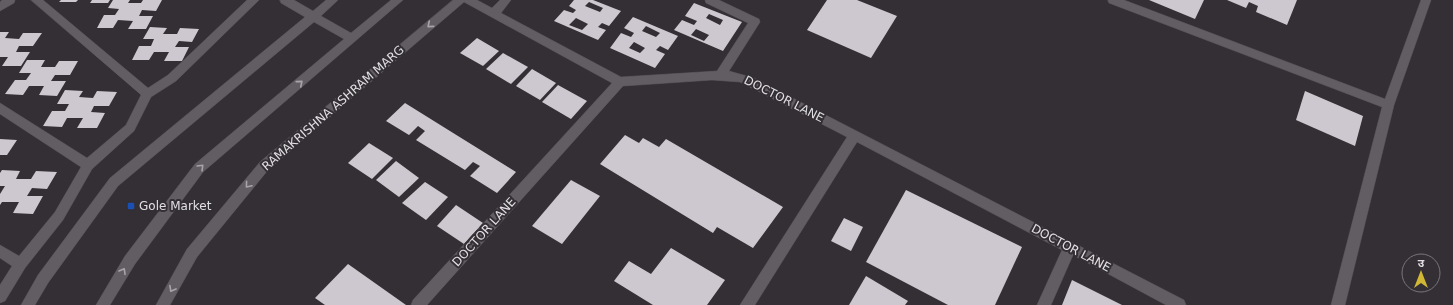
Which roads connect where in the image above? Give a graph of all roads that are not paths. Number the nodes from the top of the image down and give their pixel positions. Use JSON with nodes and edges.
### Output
{"nodes":[{"id":1,"x":10,"y":0,"type":"edge"},
{"id":2,"x":36,"y":0,"type":"edge"},
{"id":3,"x":254,"y":0,"type":"edge"},
{"id":4,"x":285,"y":0,"type":"edge"},
{"id":5,"x":333,"y":0,"type":"edge"},
{"id":6,"x":398,"y":0,"type":"edge"},
{"id":7,"x":460,"y":0,"type":"edge"},
{"id":8,"x":468,"y":0,"type":"edge"},
{"id":9,"x":506,"y":0,"type":"edge"},
{"id":10,"x":710,"y":0,"type":"edge"},
{"id":11,"x":1113,"y":0,"type":"edge"},
{"id":12,"x":1426,"y":0,"type":"edge"},
{"id":13,"x":0,"y":7,"type":"edge"},
{"id":14,"x":493,"y":14,"type":"junction"},
{"id":15,"x":313,"y":16,"type":"junction"},
{"id":16,"x":352,"y":39,"type":"junction"},
{"id":17,"x":721,"y":74,"type":"junction"},
{"id":18,"x":620,"y":82,"type":"junction"},
{"id":19,"x":147,"y":94,"type":"junction"},
{"id":20,"x":1388,"y":105,"type":"junction"},
{"id":21,"x":0,"y":108,"type":"edge"},
{"id":22,"x":855,"y":135,"type":"junction"},
{"id":23,"x":88,"y":165,"type":"junction"},
{"id":24,"x":1070,"y":246,"type":"junction"},
{"id":25,"x":0,"y":251,"type":"edge"},
{"id":26,"x":20,"y":264,"type":"junction"},
{"id":27,"x":0,"y":297,"type":"edge"},
{"id":28,"x":28,"y":305,"type":"edge"},
{"id":29,"x":103,"y":305,"type":"edge"},
{"id":30,"x":163,"y":305,"type":"edge"},
{"id":31,"x":418,"y":305,"type":"edge"},
{"id":32,"x":747,"y":305,"type":"edge"},
{"id":33,"x":1044,"y":305,"type":"edge"},
{"id":34,"x":1180,"y":305,"type":"edge"},
{"id":35,"x":1338,"y":305,"type":"edge"}],
"edges":[{"from":1,"to":13,"type":"street"},
{"from":2,"to":19,"type":"street"},
{"from":3,"to":19,"type":"street"},
{"from":4,"to":15,"type":"street"},
{"from":5,"to":15,"type":"street"},
{"from":6,"to":16,"type":"street"},
{"from":7,"to":30,"type":"street","name":"RAMAKRISHNA ASHRAM MARG","one_way":true},
{"from":8,"to":14,"type":"street"},
{"from":9,"to":14,"type":"street"},
{"from":10,"to":17,"type":"street"},
{"from":11,"to":20,"type":"street"},
{"from":12,"to":20,"type":"street"},
{"from":14,"to":18,"type":"street"},
{"from":15,"to":16,"type":"street"},
{"from":15,"to":28,"type":"street"},
{"from":29,"to":16,"type":"street","one_way":true},
{"from":17,"to":18,"type":"street","name":"DOCTOR LANE"},
{"from":17,"to":22,"type":"street","name":"DOCTOR LANE"},
{"from":18,"to":31,"type":"street","name":"DOCTOR LANE"},
{"from":19,"to":23,"type":"street"},
{"from":20,"to":35,"type":"street"},
{"from":21,"to":23,"type":"street"},
{"from":22,"to":24,"type":"street","name":"DOCTOR LANE"},
{"from":22,"to":32,"type":"street"},
{"from":23,"to":26,"type":"street"},
{"from":24,"to":33,"type":"street"},
{"from":24,"to":34,"type":"street","name":"DOCTOR LANE"},
{"from":25,"to":26,"type":"street"},
{"from":26,"to":27,"type":"street"}]}
